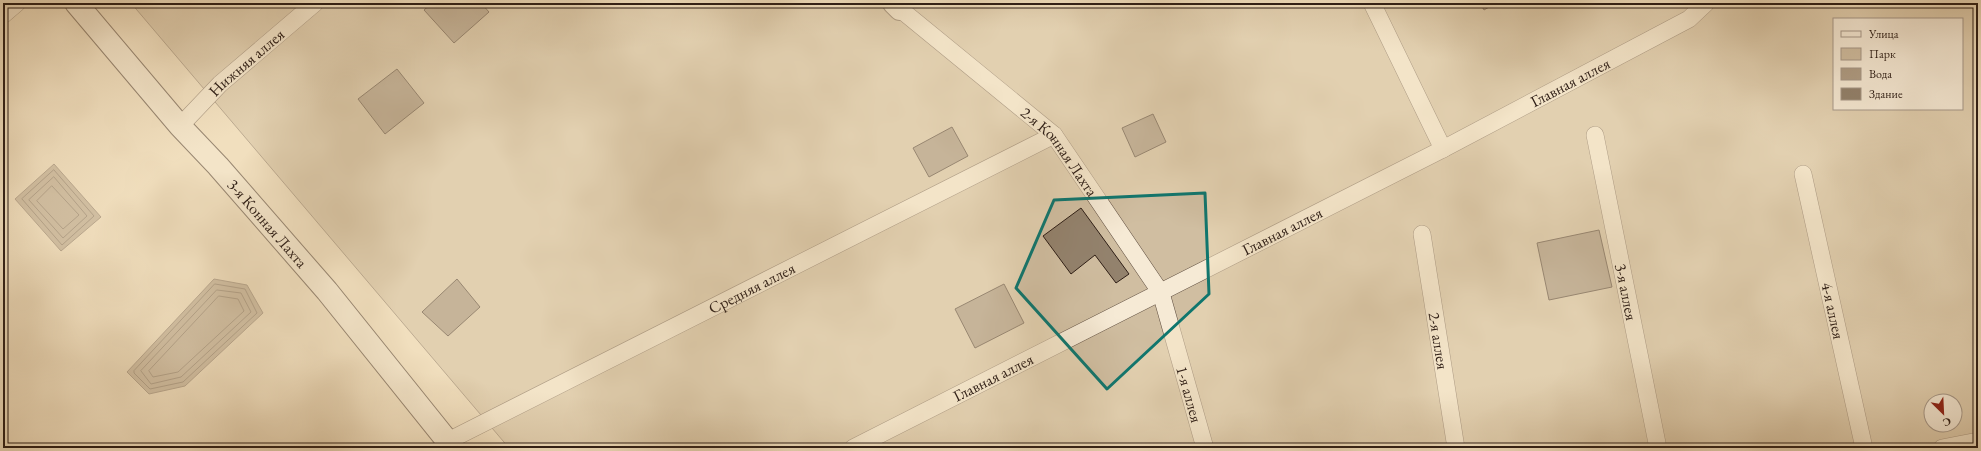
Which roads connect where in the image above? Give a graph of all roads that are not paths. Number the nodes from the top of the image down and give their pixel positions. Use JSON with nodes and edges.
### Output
{"nodes":[{"id":1,"x":17,"y":3,"type":"edge"},
{"id":2,"x":76,"y":3,"type":"edge"},
{"id":3,"x":315,"y":3,"type":"edge"},
{"id":4,"x":1372,"y":3,"type":"edge"},
{"id":5,"x":1706,"y":3,"type":"edge"},
{"id":6,"x":897,"y":6,"type":"edge"},
{"id":7,"x":3,"y":15,"type":"edge"},
{"id":8,"x":180,"y":126,"type":"junction"},
{"id":9,"x":1054,"y":134,"type":"junction"},
{"id":10,"x":1595,"y":135,"type":"dead end"},
{"id":11,"x":1443,"y":149,"type":"junction"},
{"id":12,"x":1803,"y":174,"type":"dead end"},
{"id":13,"x":1422,"y":234,"type":"dead end"},
{"id":14,"x":1160,"y":293,"type":"junction"},
{"id":15,"x":1176,"y":340,"type":"joint"},
{"id":16,"x":1978,"y":441,"type":"edge"},
{"id":17,"x":450,"y":445,"type":"edge"},
{"id":18,"x":853,"y":448,"type":"edge"},
{"id":19,"x":1205,"y":448,"type":"edge"},
{"id":20,"x":1456,"y":448,"type":"edge"},
{"id":21,"x":1658,"y":448,"type":"edge"},
{"id":22,"x":1864,"y":448,"type":"edge"},
{"id":23,"x":1942,"y":448,"type":"edge"}],
"edges":[{"from":1,"to":7,"type":"lane"},
{"from":2,"to":8,"type":"main road","name":"3-я Конная Лахта"},
{"from":3,"to":8,"type":"lane","name":"Нижняя аллея"},
{"from":4,"to":11,"type":"lane"},
{"from":5,"to":11,"type":"lane","name":"Главная аллея"},
{"from":6,"to":9,"type":"lane","name":"2-я Конная Лахта"},
{"from":8,"to":17,"type":"main road","name":"3-я Конная Лахта"},
{"from":9,"to":14,"type":"lane","name":"2-я Конная Лахта"},
{"from":9,"to":17,"type":"lane","name":"Средняя аллея"},
{"from":10,"to":21,"type":"lane","name":"3-я аллея"},
{"from":11,"to":14,"type":"lane","name":"Главная аллея"},
{"from":12,"to":22,"type":"lane","name":"4-я аллея"},
{"from":13,"to":20,"type":"lane","name":"2-я аллея"},
{"from":14,"to":15,"type":"lane","name":"2-я Конная Лахта"},
{"from":14,"to":18,"type":"lane","name":"Главная аллея"},
{"from":15,"to":19,"type":"lane","name":"1-я аллея"},
{"from":16,"to":23,"type":"lane"}]}
